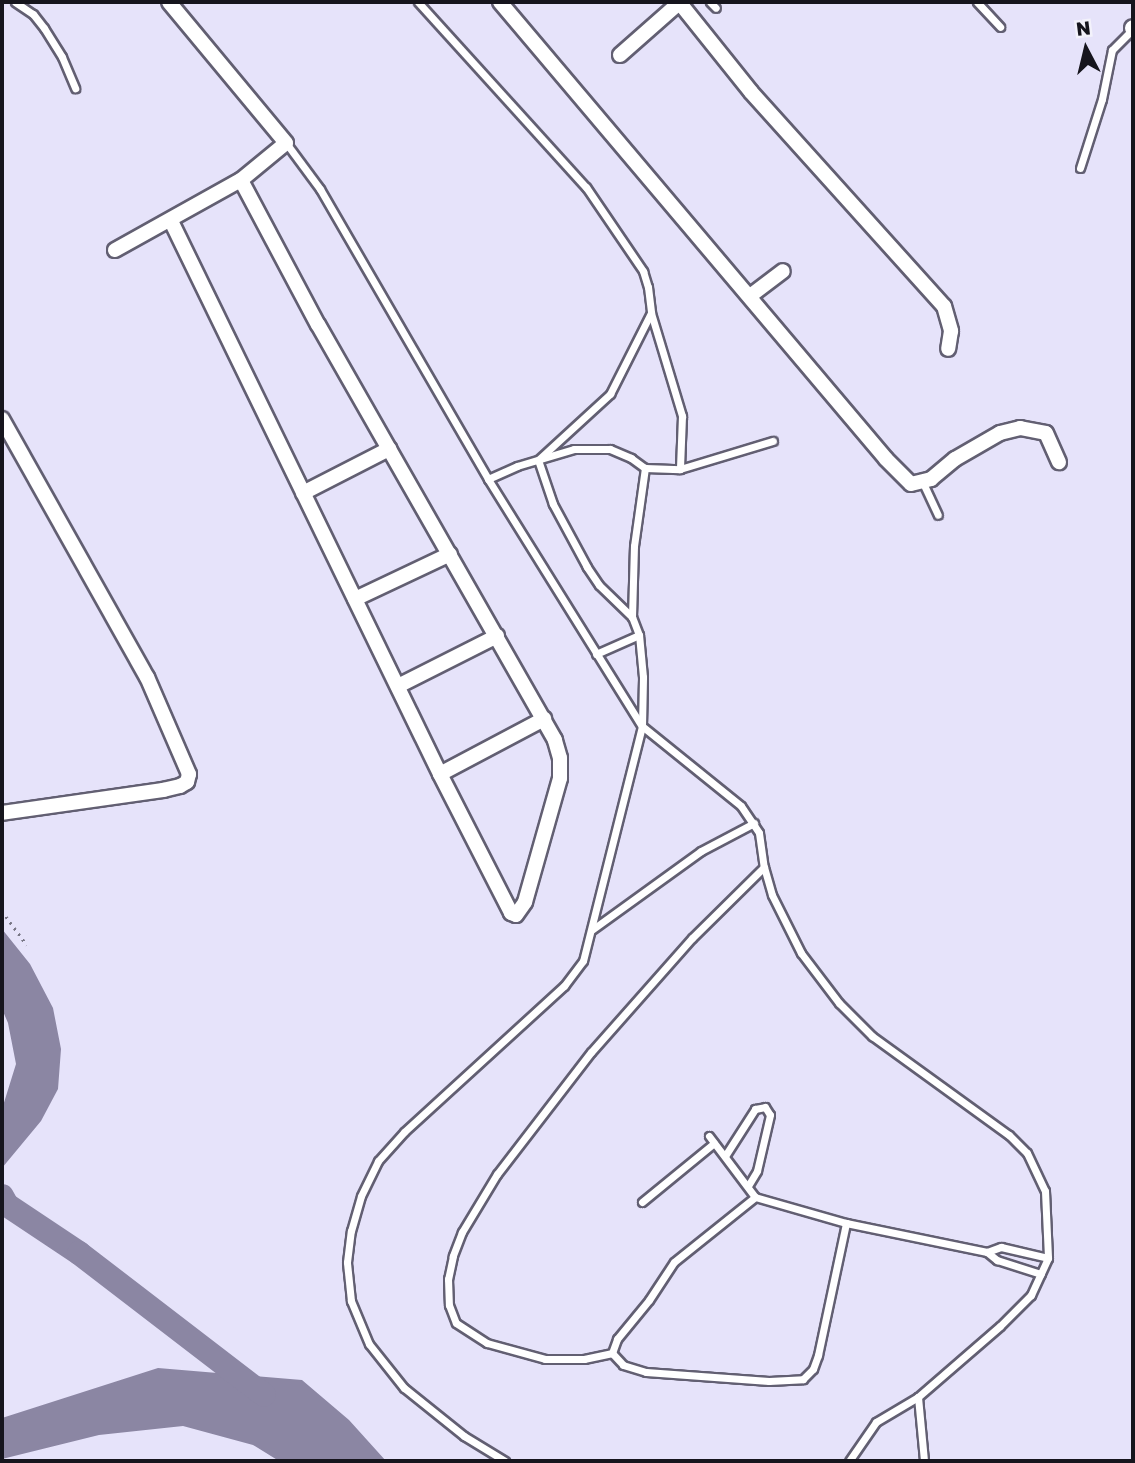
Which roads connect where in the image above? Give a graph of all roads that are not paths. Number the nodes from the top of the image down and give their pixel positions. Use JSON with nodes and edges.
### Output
{"nodes":[{"id":1,"x":15,"y":2,"type":"edge"},
{"id":2,"x":169,"y":2,"type":"edge"},
{"id":3,"x":418,"y":2,"type":"edge"},
{"id":4,"x":500,"y":2,"type":"edge"},
{"id":5,"x":679,"y":2,"type":"edge"},
{"id":6,"x":710,"y":2,"type":"edge"},
{"id":7,"x":978,"y":2,"type":"edge"},
{"id":8,"x":716,"y":8,"type":"dead end"},
{"id":9,"x":1000,"y":27,"type":"dead end"},
{"id":10,"x":1133,"y":28,"type":"edge"},
{"id":11,"x":620,"y":55,"type":"dead end"},
{"id":12,"x":75,"y":88,"type":"dead end"},
{"id":13,"x":286,"y":143,"type":"junction"},
{"id":14,"x":1080,"y":168,"type":"dead end"},
{"id":15,"x":241,"y":180,"type":"junction"},
{"id":16,"x":171,"y":221,"type":"junction"},
{"id":17,"x":115,"y":250,"type":"dead end"},
{"id":18,"x":783,"y":271,"type":"dead end"},
{"id":19,"x":750,"y":296,"type":"junction"},
{"id":20,"x":651,"y":313,"type":"junction"},
{"id":21,"x":948,"y":349,"type":"dead end"},
{"id":22,"x":2,"y":419,"type":"edge"},
{"id":23,"x":773,"y":441,"type":"dead end"},
{"id":24,"x":389,"y":449,"type":"junction"},
{"id":25,"x":538,"y":460,"type":"junction"},
{"id":26,"x":1059,"y":461,"type":"dead end"},
{"id":27,"x":645,"y":468,"type":"junction"},
{"id":28,"x":680,"y":470,"type":"junction"},
{"id":29,"x":488,"y":479,"type":"junction"},
{"id":30,"x":923,"y":483,"type":"junction"},
{"id":31,"x":303,"y":493,"type":"junction"},
{"id":32,"x":937,"y":515,"type":"dead end"},
{"id":33,"x":450,"y":554,"type":"junction"},
{"id":34,"x":355,"y":600,"type":"junction"},
{"id":35,"x":632,"y":617,"type":"junction"},
{"id":36,"x":639,"y":635,"type":"junction"},
{"id":37,"x":497,"y":636,"type":"junction"},
{"id":38,"x":596,"y":654,"type":"junction"},
{"id":39,"x":398,"y":686,"type":"junction"},
{"id":40,"x":544,"y":719,"type":"junction"},
{"id":41,"x":642,"y":726,"type":"junction"},
{"id":42,"x":440,"y":774,"type":"junction"},
{"id":43,"x":2,"y":813,"type":"edge"},
{"id":44,"x":754,"y":823,"type":"junction"},
{"id":45,"x":764,"y":867,"type":"junction"},
{"id":46,"x":592,"y":929,"type":"junction"},
{"id":47,"x":725,"y":1156,"type":"junction"},
{"id":48,"x":748,"y":1186,"type":"junction"},
{"id":49,"x":755,"y":1197,"type":"junction"},
{"id":50,"x":642,"y":1202,"type":"dead end"},
{"id":51,"x":846,"y":1223,"type":"junction"},
{"id":52,"x":987,"y":1252,"type":"junction"},
{"id":53,"x":1048,"y":1258,"type":"junction"},
{"id":54,"x":1041,"y":1274,"type":"junction"},
{"id":55,"x":612,"y":1353,"type":"junction"},
{"id":56,"x":918,"y":1397,"type":"junction"},
{"id":57,"x":505,"y":1461,"type":"edge"},
{"id":58,"x":849,"y":1461,"type":"edge"},
{"id":59,"x":924,"y":1461,"type":"edge"}],
"edges":[{"from":1,"to":12,"type":"lane"},
{"from":2,"to":13,"type":"street"},
{"from":3,"to":20,"type":"lane"},
{"from":4,"to":19,"type":"street"},
{"from":5,"to":11,"type":"street"},
{"from":5,"to":21,"type":"street"},
{"from":6,"to":8,"type":"lane"},
{"from":7,"to":9,"type":"lane"},
{"from":10,"to":14,"type":"lane"},
{"from":13,"to":15,"type":"street"},
{"from":13,"to":29,"type":"lane"},
{"from":15,"to":16,"type":"street"},
{"from":15,"to":24,"type":"street"},
{"from":16,"to":17,"type":"street"},
{"from":16,"to":31,"type":"street"},
{"from":18,"to":19,"type":"street"},
{"from":19,"to":30,"type":"street"},
{"from":20,"to":25,"type":"lane"},
{"from":20,"to":28,"type":"lane"},
{"from":22,"to":43,"type":"street"},
{"from":23,"to":28,"type":"lane"},
{"from":24,"to":31,"type":"street"},
{"from":24,"to":33,"type":"street"},
{"from":25,"to":27,"type":"lane"},
{"from":25,"to":29,"type":"lane"},
{"from":25,"to":35,"type":"lane"},
{"from":26,"to":30,"type":"street"},
{"from":27,"to":28,"type":"lane"},
{"from":27,"to":35,"type":"lane"},
{"from":29,"to":38,"type":"lane"},
{"from":30,"to":32,"type":"lane"},
{"from":31,"to":34,"type":"street"},
{"from":33,"to":34,"type":"street"},
{"from":33,"to":37,"type":"street"},
{"from":34,"to":39,"type":"street"},
{"from":35,"to":36,"type":"lane"},
{"from":36,"to":38,"type":"lane"},
{"from":36,"to":41,"type":"lane"},
{"from":37,"to":39,"type":"street"},
{"from":37,"to":40,"type":"street"},
{"from":38,"to":41,"type":"lane"},
{"from":39,"to":42,"type":"street"},
{"from":40,"to":42,"type":"street"},
{"from":40,"to":42,"type":"street"},
{"from":41,"to":44,"type":"lane"},
{"from":41,"to":46,"type":"lane"},
{"from":44,"to":45,"type":"lane"},
{"from":44,"to":46,"type":"lane"},
{"from":45,"to":53,"type":"lane"},
{"from":45,"to":55,"type":"lane"},
{"from":46,"to":57,"type":"lane"},
{"from":47,"to":48,"type":"lane"},
{"from":47,"to":48,"type":"lane"},
{"from":47,"to":50,"type":"lane"},
{"from":48,"to":49,"type":"lane"},
{"from":49,"to":51,"type":"lane"},
{"from":49,"to":55,"type":"lane"},
{"from":51,"to":52,"type":"lane"},
{"from":51,"to":55,"type":"lane"},
{"from":52,"to":53,"type":"lane"},
{"from":52,"to":54,"type":"lane"},
{"from":53,"to":54,"type":"lane"},
{"from":54,"to":56,"type":"lane"},
{"from":56,"to":58,"type":"lane"},
{"from":56,"to":59,"type":"lane"}]}
